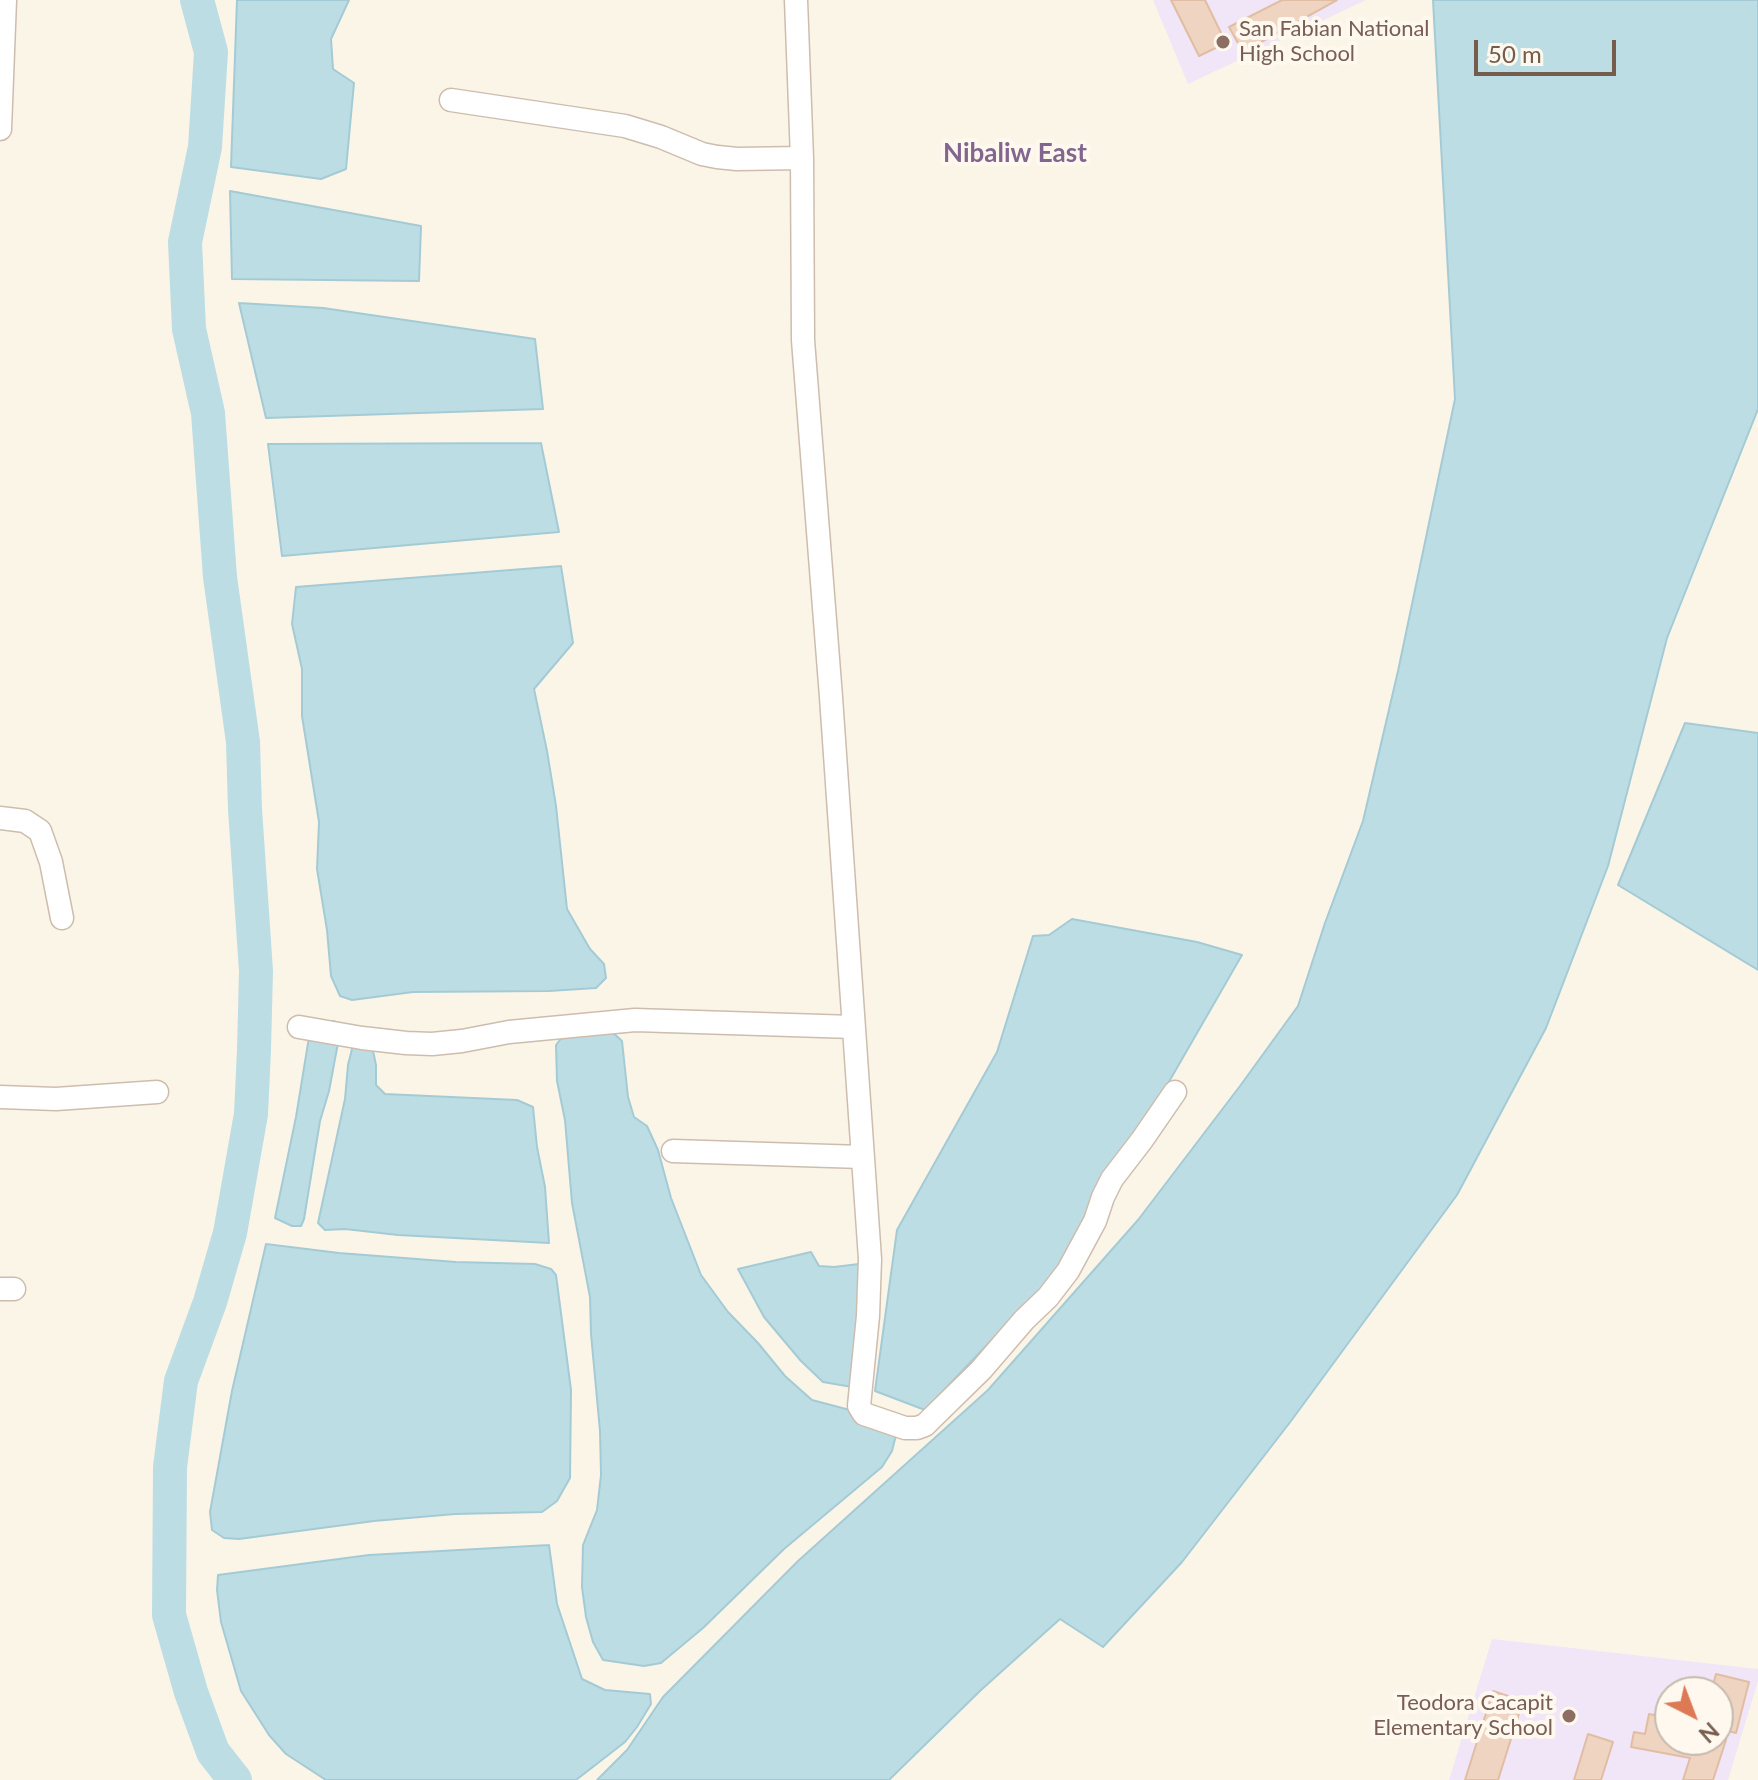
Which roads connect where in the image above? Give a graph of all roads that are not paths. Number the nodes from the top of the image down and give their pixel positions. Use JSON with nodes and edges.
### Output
{"nodes":[{"id":1,"x":5,"y":0,"type":"edge"},
{"id":2,"x":796,"y":0,"type":"edge"},
{"id":3,"x":451,"y":100,"type":"dead end"},
{"id":4,"x":0,"y":129,"type":"edge"},
{"id":5,"x":802,"y":158,"type":"junction"},
{"id":6,"x":0,"y":818,"type":"edge"},
{"id":7,"x":62,"y":918,"type":"dead end"},
{"id":8,"x":299,"y":1027,"type":"dead end"},
{"id":9,"x":853,"y":1027,"type":"junction"},
{"id":10,"x":157,"y":1092,"type":"dead end"},
{"id":11,"x":1175,"y":1092,"type":"dead end"},
{"id":12,"x":0,"y":1097,"type":"edge"},
{"id":13,"x":673,"y":1151,"type":"dead end"},
{"id":14,"x":862,"y":1157,"type":"junction"}],
"edges":[{"from":1,"to":4,"type":"street"},
{"from":2,"to":5,"type":"street"},
{"from":3,"to":5,"type":"street"},
{"from":5,"to":9,"type":"street"},
{"from":6,"to":7,"type":"street"},
{"from":8,"to":9,"type":"street"},
{"from":9,"to":14,"type":"street"},
{"from":10,"to":12,"type":"street"},
{"from":11,"to":14,"type":"street"},
{"from":13,"to":14,"type":"street"}]}
